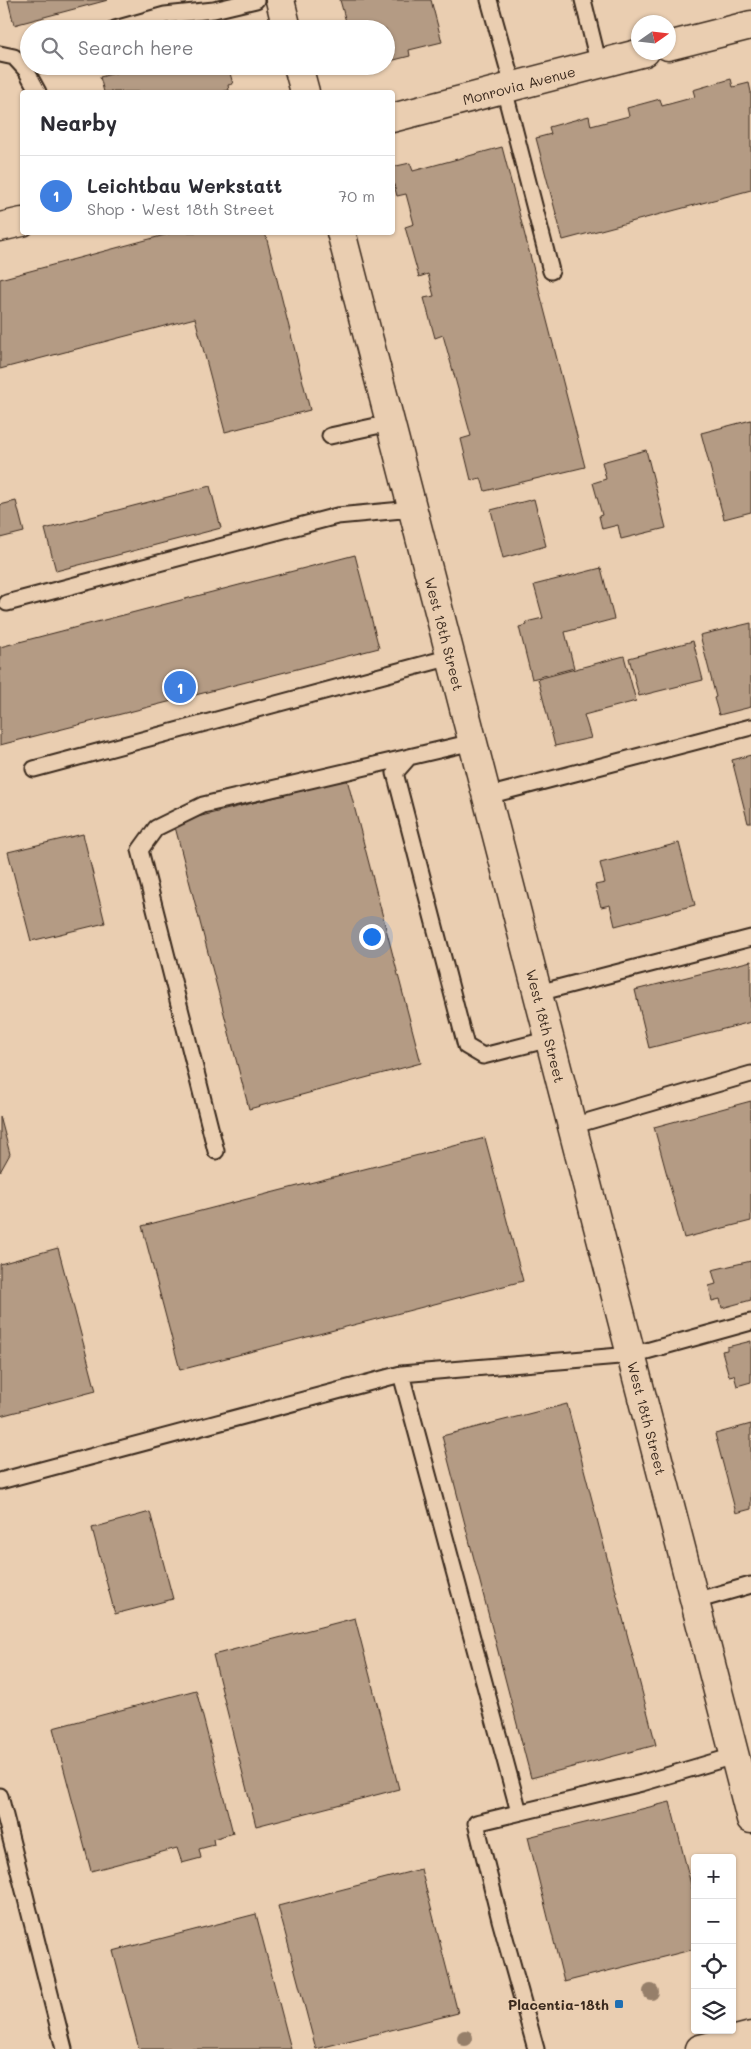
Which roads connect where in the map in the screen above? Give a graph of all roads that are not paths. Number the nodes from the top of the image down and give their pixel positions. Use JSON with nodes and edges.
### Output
{"nodes":[{"id":1,"x":256,"y":0,"type":"edge"},
{"id":2,"x":280,"y":0,"type":"edge"},
{"id":3,"x":489,"y":0,"type":"edge"},
{"id":4,"x":583,"y":0,"type":"edge"},
{"id":5,"x":147,"y":20,"type":"edge"},
{"id":6,"x":285,"y":20,"type":"edge"},
{"id":7,"x":751,"y":25,"type":"edge"},
{"id":8,"x":676,"y":44,"type":"edge"},
{"id":9,"x":20,"y":54,"type":"edge"},
{"id":10,"x":7,"y":56,"type":"edge"},
{"id":11,"x":631,"y":56,"type":"edge"},
{"id":12,"x":599,"y":64,"type":"junction"},
{"id":13,"x":20,"y":66,"type":"edge"},
{"id":14,"x":29,"y":75,"type":"edge"},
{"id":15,"x":300,"y":75,"type":"edge"},
{"id":16,"x":509,"y":88,"type":"junction"},
{"id":17,"x":37,"y":90,"type":"edge"},
{"id":18,"x":304,"y":90,"type":"edge"},
{"id":19,"x":395,"y":117,"type":"edge"},
{"id":20,"x":20,"y":222,"type":"edge"},
{"id":21,"x":0,"y":227,"type":"edge"},
{"id":22,"x":342,"y":235,"type":"edge"},
{"id":23,"x":551,"y":272,"type":"dead end"},
{"id":24,"x":390,"y":424,"type":"junction"},
{"id":25,"x":330,"y":436,"type":"dead end"},
{"id":26,"x":413,"y":509,"type":"junction"},
{"id":27,"x":7,"y":603,"type":"dead end"},
{"id":28,"x":451,"y":657,"type":"junction"},
{"id":29,"x":751,"y":727,"type":"edge"},
{"id":30,"x":473,"y":742,"type":"junction"},
{"id":31,"x":409,"y":757,"type":"junction"},
{"id":32,"x":34,"y":769,"type":"dead end"},
{"id":33,"x":487,"y":796,"type":"junction"},
{"id":34,"x":751,"y":938,"type":"edge"},
{"id":35,"x":538,"y":993,"type":"junction"},
{"id":36,"x":550,"y":1039,"type":"junction"},
{"id":37,"x":751,"y":1074,"type":"edge"},
{"id":38,"x":572,"y":1126,"type":"junction"},
{"id":39,"x":216,"y":1151,"type":"dead end"},
{"id":40,"x":751,"y":1322,"type":"edge"},
{"id":41,"x":632,"y":1355,"type":"junction"},
{"id":42,"x":402,"y":1374,"type":"junction"},
{"id":43,"x":0,"y":1481,"type":"edge"},
{"id":44,"x":751,"y":1585,"type":"edge"},
{"id":45,"x":695,"y":1601,"type":"junction"},
{"id":46,"x":734,"y":1756,"type":"junction"},
{"id":47,"x":747,"y":1786,"type":"edge"},
{"id":48,"x":0,"y":1796,"type":"edge"},
{"id":49,"x":519,"y":1812,"type":"junction"},
{"id":50,"x":751,"y":1819,"type":"edge"},
{"id":51,"x":751,"y":2036,"type":"edge"},
{"id":52,"x":64,"y":2049,"type":"edge"},
{"id":53,"x":536,"y":2049,"type":"edge"},
{"id":54,"x":700,"y":2049,"type":"edge"}],
"edges":[{"from":1,"to":5,"type":"lane"},
{"from":2,"to":6,"type":"street"},
{"from":3,"to":16,"type":"lane"},
{"from":4,"to":12,"type":"lane"},
{"from":7,"to":8,"type":"street"},
{"from":9,"to":10,"type":"lane"},
{"from":10,"to":13,"type":"lane"},
{"from":11,"to":12,"type":"street","name":"Monrovia Avenue"},
{"from":12,"to":16,"type":"street","name":"Monrovia Avenue"},
{"from":14,"to":17,"type":"lane"},
{"from":15,"to":18,"type":"street"},
{"from":16,"to":19,"type":"street","name":"Monrovia Avenue"},
{"from":16,"to":23,"type":"lane"},
{"from":20,"to":21,"type":"street"},
{"from":22,"to":24,"type":"street","name":"West 18th Street"},
{"from":24,"to":25,"type":"lane"},
{"from":24,"to":26,"type":"street","name":"West 18th Street"},
{"from":26,"to":27,"type":"lane"},
{"from":26,"to":28,"type":"street","name":"West 18th Street"},
{"from":28,"to":30,"type":"street","name":"West 18th Street"},
{"from":28,"to":32,"type":"lane"},
{"from":29,"to":33,"type":"lane"},
{"from":30,"to":31,"type":"lane"},
{"from":30,"to":33,"type":"street","name":"West 18th Street"},
{"from":31,"to":36,"type":"lane"},
{"from":31,"to":39,"type":"lane"},
{"from":33,"to":35,"type":"street","name":"West 18th Street"},
{"from":34,"to":35,"type":"lane"},
{"from":35,"to":36,"type":"street","name":"West 18th Street"},
{"from":36,"to":38,"type":"street","name":"West 18th Street"},
{"from":37,"to":38,"type":"lane"},
{"from":38,"to":41,"type":"street","name":"West 18th Street"},
{"from":40,"to":41,"type":"lane"},
{"from":41,"to":42,"type":"lane"},
{"from":41,"to":45,"type":"street","name":"West 18th Street"},
{"from":42,"to":43,"type":"lane"},
{"from":42,"to":49,"type":"lane"},
{"from":44,"to":45,"type":"lane"},
{"from":45,"to":46,"type":"street","name":"West 18th Street"},
{"from":46,"to":47,"type":"street","name":"West 18th Street"},
{"from":46,"to":49,"type":"lane"},
{"from":47,"to":50,"type":"street","name":"West 18th Street"},
{"from":48,"to":52,"type":"lane"},
{"from":49,"to":53,"type":"lane"},
{"from":51,"to":54,"type":"street"}]}
